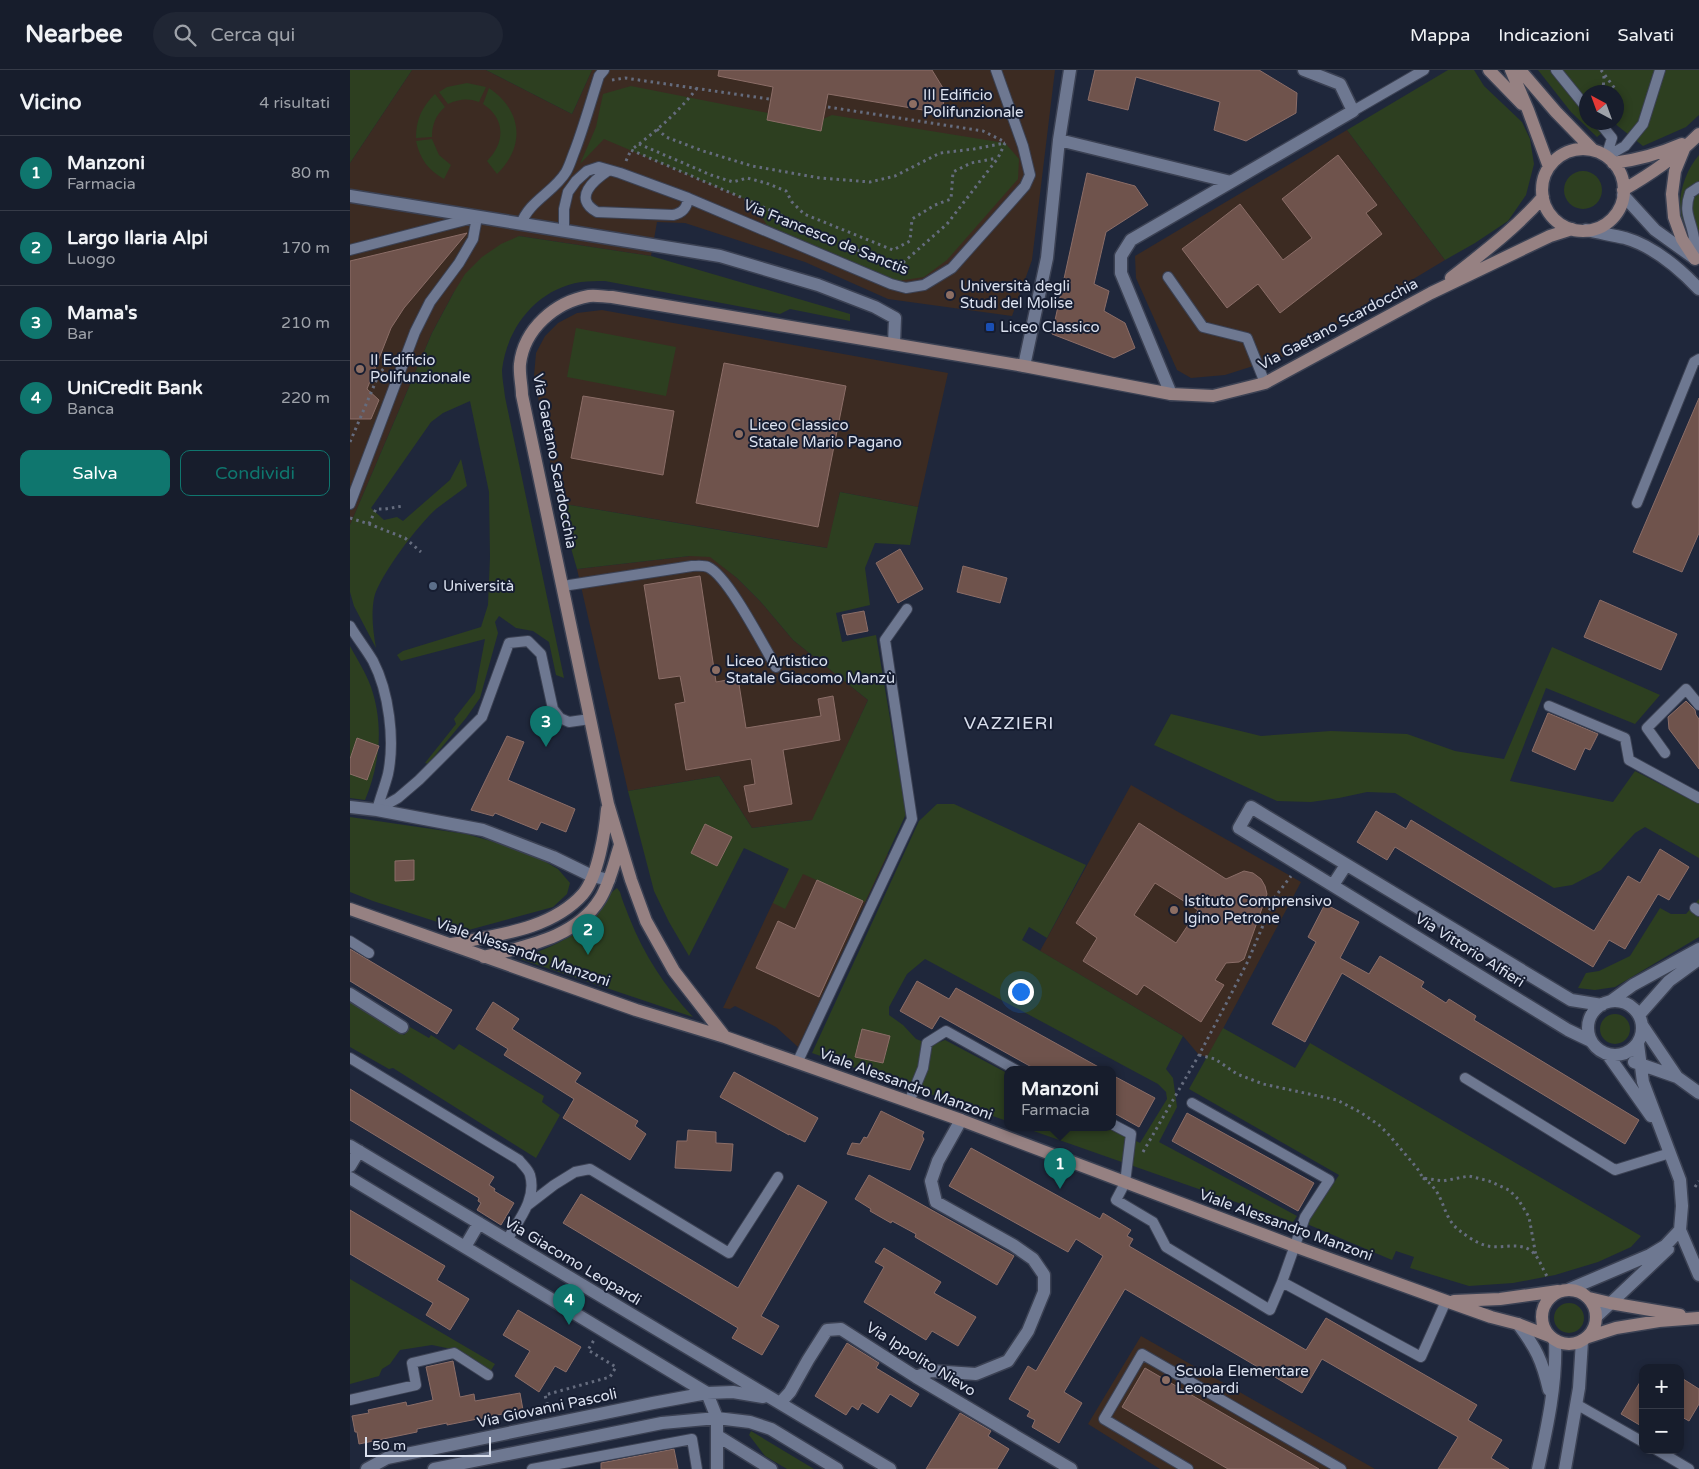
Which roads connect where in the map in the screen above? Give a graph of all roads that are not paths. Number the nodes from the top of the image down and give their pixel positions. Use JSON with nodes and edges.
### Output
{"nodes":[{"id":1,"x":604,"y":70,"type":"edge"},
{"id":2,"x":996,"y":70,"type":"edge"},
{"id":3,"x":1070,"y":70,"type":"edge"},
{"id":4,"x":1304,"y":70,"type":"edge"},
{"id":5,"x":1424,"y":70,"type":"edge"},
{"id":6,"x":1489,"y":70,"type":"edge"},
{"id":7,"x":1511,"y":70,"type":"edge"},
{"id":8,"x":1520,"y":70,"type":"edge"},
{"id":9,"x":1556,"y":70,"type":"edge"},
{"id":10,"x":1660,"y":70,"type":"edge"},
{"id":11,"x":1579,"y":98,"type":"edge"},
{"id":12,"x":1528,"y":110,"type":"junction"},
{"id":13,"x":1353,"y":111,"type":"junction"},
{"id":14,"x":1606,"y":130,"type":"edge"},
{"id":15,"x":1699,"y":134,"type":"edge"},
{"id":16,"x":1059,"y":140,"type":"junction"},
{"id":17,"x":1684,"y":149,"type":"junction"},
{"id":18,"x":1593,"y":150,"type":"junction"},
{"id":19,"x":1610,"y":160,"type":"junction"},
{"id":20,"x":1549,"y":167,"type":"junction"},
{"id":21,"x":609,"y":170,"type":"junction"},
{"id":22,"x":1231,"y":182,"type":"junction"},
{"id":23,"x":1699,"y":187,"type":"edge"},
{"id":24,"x":1623,"y":192,"type":"junction"},
{"id":25,"x":350,"y":196,"type":"edge"},
{"id":26,"x":1542,"y":196,"type":"junction"},
{"id":27,"x":688,"y":198,"type":"junction"},
{"id":28,"x":477,"y":218,"type":"junction"},
{"id":29,"x":521,"y":224,"type":"junction"},
{"id":30,"x":1572,"y":229,"type":"junction"},
{"id":31,"x":564,"y":230,"type":"junction"},
{"id":32,"x":1586,"y":230,"type":"junction"},
{"id":33,"x":350,"y":250,"type":"edge"},
{"id":34,"x":1697,"y":261,"type":"edge"},
{"id":35,"x":1168,"y":277,"type":"dead end"},
{"id":36,"x":1699,"y":288,"type":"edge"},
{"id":37,"x":1431,"y":293,"type":"junction"},
{"id":38,"x":894,"y":344,"type":"junction"},
{"id":39,"x":1699,"y":359,"type":"edge"},
{"id":40,"x":1024,"y":366,"type":"junction"},
{"id":41,"x":1264,"y":383,"type":"junction"},
{"id":42,"x":1171,"y":394,"type":"junction"},
{"id":43,"x":1636,"y":503,"type":"dead end"},
{"id":44,"x":350,"y":504,"type":"edge"},
{"id":45,"x":563,"y":586,"type":"junction"},
{"id":46,"x":907,"y":609,"type":"dead end"},
{"id":47,"x":350,"y":626,"type":"edge"},
{"id":48,"x":776,"y":667,"type":"dead end"},
{"id":49,"x":1699,"y":705,"type":"edge"},
{"id":50,"x":1549,"y":706,"type":"dead end"},
{"id":51,"x":590,"y":719,"type":"junction"},
{"id":52,"x":1665,"y":753,"type":"dead end"},
{"id":53,"x":1699,"y":798,"type":"edge"},
{"id":54,"x":608,"y":804,"type":"junction"},
{"id":55,"x":350,"y":807,"type":"edge"},
{"id":56,"x":376,"y":810,"type":"junction"},
{"id":57,"x":620,"y":845,"type":"junction"},
{"id":58,"x":1346,"y":864,"type":"junction"},
{"id":59,"x":592,"y":876,"type":"junction"},
{"id":60,"x":609,"y":880,"type":"junction"},
{"id":61,"x":1333,"y":885,"type":"junction"},
{"id":62,"x":350,"y":909,"type":"edge"},
{"id":63,"x":350,"y":941,"type":"edge"},
{"id":64,"x":449,"y":944,"type":"junction"},
{"id":65,"x":1699,"y":949,"type":"edge"},
{"id":66,"x":369,"y":952,"type":"dead end"},
{"id":67,"x":484,"y":956,"type":"junction"},
{"id":68,"x":1699,"y":959,"type":"edge"},
{"id":69,"x":350,"y":994,"type":"edge"},
{"id":70,"x":1606,"y":1003,"type":"junction"},
{"id":71,"x":1641,"y":1020,"type":"junction"},
{"id":72,"x":402,"y":1027,"type":"dead end"},
{"id":73,"x":725,"y":1037,"type":"junction"},
{"id":74,"x":1591,"y":1042,"type":"junction"},
{"id":75,"x":1638,"y":1044,"type":"junction"},
{"id":76,"x":1613,"y":1055,"type":"junction"},
{"id":77,"x":350,"y":1058,"type":"edge"},
{"id":78,"x":796,"y":1063,"type":"junction"},
{"id":79,"x":1641,"y":1064,"type":"junction"},
{"id":80,"x":1009,"y":1066,"type":"edge"},
{"id":81,"x":1677,"y":1076,"type":"junction"},
{"id":82,"x":1464,"y":1078,"type":"dead end"},
{"id":83,"x":1699,"y":1093,"type":"edge"},
{"id":84,"x":909,"y":1102,"type":"junction"},
{"id":85,"x":1192,"y":1103,"type":"dead end"},
{"id":86,"x":961,"y":1120,"type":"junction"},
{"id":87,"x":1116,"y":1126,"type":"edge"},
{"id":88,"x":1660,"y":1127,"type":"junction"},
{"id":89,"x":354,"y":1149,"type":"edge"},
{"id":90,"x":1670,"y":1153,"type":"junction"},
{"id":91,"x":350,"y":1166,"type":"edge"},
{"id":92,"x":778,"y":1176,"type":"dead end"},
{"id":93,"x":350,"y":1178,"type":"edge"},
{"id":94,"x":1125,"y":1182,"type":"junction"},
{"id":95,"x":528,"y":1205,"type":"junction"},
{"id":96,"x":479,"y":1223,"type":"junction"},
{"id":97,"x":1680,"y":1230,"type":"junction"},
{"id":98,"x":507,"y":1240,"type":"junction"},
{"id":99,"x":1294,"y":1246,"type":"junction"},
{"id":100,"x":465,"y":1247,"type":"junction"},
{"id":101,"x":1699,"y":1275,"type":"edge"},
{"id":102,"x":1282,"y":1282,"type":"junction"},
{"id":103,"x":1565,"y":1290,"type":"junction"},
{"id":104,"x":1589,"y":1298,"type":"junction"},
{"id":105,"x":1446,"y":1301,"type":"junction"},
{"id":106,"x":1610,"y":1303,"type":"junction"},
{"id":107,"x":1596,"y":1317,"type":"junction"},
{"id":108,"x":1699,"y":1318,"type":"edge"},
{"id":109,"x":1518,"y":1324,"type":"junction"},
{"id":110,"x":1552,"y":1338,"type":"junction"},
{"id":111,"x":1585,"y":1339,"type":"junction"},
{"id":112,"x":488,"y":1375,"type":"dead end"},
{"id":113,"x":916,"y":1377,"type":"junction"},
{"id":114,"x":707,"y":1393,"type":"junction"},
{"id":115,"x":1551,"y":1397,"type":"junction"},
{"id":116,"x":350,"y":1400,"type":"edge"},
{"id":117,"x":780,"y":1403,"type":"junction"},
{"id":118,"x":1576,"y":1404,"type":"junction"},
{"id":119,"x":717,"y":1418,"type":"junction"},
{"id":120,"x":718,"y":1436,"type":"junction"},
{"id":121,"x":1639,"y":1440,"type":"edge"},
{"id":122,"x":1664,"y":1454,"type":"edge"},
{"id":123,"x":368,"y":1469,"type":"edge"},
{"id":124,"x":434,"y":1469,"type":"edge"},
{"id":125,"x":532,"y":1469,"type":"edge"},
{"id":126,"x":697,"y":1469,"type":"edge"},
{"id":127,"x":717,"y":1469,"type":"edge"},
{"id":128,"x":771,"y":1469,"type":"edge"},
{"id":129,"x":837,"y":1469,"type":"edge"},
{"id":130,"x":890,"y":1469,"type":"edge"},
{"id":131,"x":1071,"y":1469,"type":"edge"},
{"id":132,"x":1188,"y":1469,"type":"edge"},
{"id":133,"x":1341,"y":1469,"type":"edge"},
{"id":134,"x":1538,"y":1469,"type":"edge"},
{"id":135,"x":1565,"y":1469,"type":"edge"},
{"id":136,"x":1689,"y":1469,"type":"edge"}],
"edges":[{"from":1,"to":29,"type":"lane"},
{"from":2,"to":27,"type":"lane","name":"Via Francesco de Sanctis"},
{"from":3,"to":16,"type":"street"},
{"from":4,"to":13,"type":"street"},
{"from":5,"to":13,"type":"lane"},
{"from":6,"to":12,"type":"street"},
{"from":7,"to":12,"type":"street"},
{"from":8,"to":18,"type":"street"},
{"from":9,"to":11,"type":"lane"},
{"from":10,"to":19,"type":"lane"},
{"from":12,"to":20,"type":"street"},
{"from":13,"to":22,"type":"street"},
{"from":14,"to":19,"type":"lane"},
{"from":15,"to":17,"type":"street"},
{"from":15,"to":19,"type":"street"},
{"from":16,"to":22,"type":"street"},
{"from":16,"to":40,"type":"street"},
{"from":17,"to":24,"type":"street"},
{"from":17,"to":34,"type":"street"},
{"from":18,"to":19,"type":"street"},
{"from":18,"to":20,"type":"street"},
{"from":19,"to":24,"type":"street"},
{"from":20,"to":26,"type":"street"},
{"from":21,"to":27,"type":"lane","name":"Via Francesco de Sanctis"},
{"from":21,"to":27,"type":"lane"},
{"from":21,"to":31,"type":"lane","name":"Via Francesco de Sanctis"},
{"from":22,"to":42,"type":"street"},
{"from":23,"to":34,"type":"lane"},
{"from":24,"to":32,"type":"street"},
{"from":24,"to":34,"type":"street"},
{"from":25,"to":28,"type":"street"},
{"from":26,"to":30,"type":"street"},
{"from":26,"to":37,"type":"street","name":"Via Gaetano Scardocchia"},
{"from":28,"to":29,"type":"street"},
{"from":28,"to":33,"type":"lane"},
{"from":28,"to":44,"type":"lane"},
{"from":29,"to":31,"type":"street"},
{"from":30,"to":32,"type":"street"},
{"from":30,"to":37,"type":"street","name":"Via Gaetano Scardocchia"},
{"from":31,"to":38,"type":"street"},
{"from":32,"to":36,"type":"street"},
{"from":35,"to":41,"type":"lane"},
{"from":37,"to":41,"type":"street","name":"Via Gaetano Scardocchia"},
{"from":38,"to":40,"type":"street","name":"Via Gaetano Scardocchia"},
{"from":38,"to":45,"type":"street","name":"Via Gaetano Scardocchia"},
{"from":39,"to":43,"type":"lane"},
{"from":40,"to":42,"type":"street","name":"Via Gaetano Scardocchia"},
{"from":41,"to":42,"type":"street","name":"Via Gaetano Scardocchia"},
{"from":45,"to":48,"type":"lane"},
{"from":45,"to":51,"type":"street","name":"Via Gaetano Scardocchia"},
{"from":46,"to":78,"type":"lane"},
{"from":47,"to":56,"type":"lane"},
{"from":49,"to":52,"type":"lane"},
{"from":50,"to":53,"type":"lane"},
{"from":51,"to":54,"type":"street","name":"Via Gaetano Scardocchia"},
{"from":51,"to":56,"type":"lane"},
{"from":54,"to":57,"type":"street","name":"Via Gaetano Scardocchia"},
{"from":54,"to":59,"type":"street","name":"Via Gaetano Scardocchia"},
{"from":55,"to":56,"type":"street"},
{"from":56,"to":59,"type":"street"},
{"from":57,"to":60,"type":"street"},
{"from":57,"to":73,"type":"street","name":"Via Gaetano Scardocchia"},
{"from":58,"to":61,"type":"street"},
{"from":58,"to":61,"type":"street","name":"Via Vittorio Alfieri"},
{"from":58,"to":70,"type":"street","name":"Via Vittorio Alfieri"},
{"from":59,"to":60,"type":"street"},
{"from":59,"to":64,"type":"street","name":"Via Gaetano Scardocchia"},
{"from":60,"to":67,"type":"street"},
{"from":61,"to":74,"type":"street","name":"Via Vittorio Alfieri"},
{"from":62,"to":64,"type":"street","name":"Viale Alessandro Manzoni"},
{"from":63,"to":66,"type":"lane"},
{"from":64,"to":67,"type":"street","name":"Viale Alessandro Manzoni"},
{"from":65,"to":70,"type":"street"},
{"from":67,"to":73,"type":"street","name":"Viale Alessandro Manzoni"},
{"from":68,"to":71,"type":"street"},
{"from":69,"to":72,"type":"street"},
{"from":70,"to":71,"type":"street"},
{"from":70,"to":74,"type":"street"},
{"from":71,"to":75,"type":"street"},
{"from":71,"to":81,"type":"street"},
{"from":73,"to":78,"type":"street","name":"Viale Alessandro Manzoni"},
{"from":74,"to":76,"type":"street"},
{"from":75,"to":76,"type":"street"},
{"from":75,"to":79,"type":"street"},
{"from":76,"to":79,"type":"street"},
{"from":76,"to":88,"type":"street"},
{"from":77,"to":95,"type":"lane"},
{"from":78,"to":84,"type":"street","name":"Viale Alessandro Manzoni"},
{"from":79,"to":81,"type":"street"},
{"from":79,"to":88,"type":"street"},
{"from":80,"to":84,"type":"lane"},
{"from":81,"to":83,"type":"street"},
{"from":82,"to":90,"type":"lane"},
{"from":84,"to":86,"type":"street","name":"Viale Alessandro Manzoni"},
{"from":85,"to":99,"type":"lane"},
{"from":86,"to":94,"type":"street","name":"Viale Alessandro Manzoni"},
{"from":86,"to":113,"type":"street"},
{"from":87,"to":94,"type":"lane"},
{"from":88,"to":90,"type":"street"},
{"from":89,"to":91,"type":"street"},
{"from":89,"to":96,"type":"street","name":"Via Giacomo Leopardi"},
{"from":90,"to":97,"type":"street"},
{"from":92,"to":95,"type":"lane"},
{"from":93,"to":100,"type":"street"},
{"from":94,"to":99,"type":"street","name":"Viale Alessandro Manzoni"},
{"from":94,"to":102,"type":"lane"},
{"from":95,"to":98,"type":"lane"},
{"from":96,"to":98,"type":"street","name":"Via Giacomo Leopardi"},
{"from":96,"to":100,"type":"street"},
{"from":97,"to":101,"type":"street"},
{"from":97,"to":103,"type":"street"},
{"from":97,"to":106,"type":"street"},
{"from":98,"to":117,"type":"street","name":"Via Giacomo Leopardi"},
{"from":99,"to":102,"type":"lane"},
{"from":99,"to":105,"type":"street","name":"Viale Alessandro Manzoni"},
{"from":100,"to":114,"type":"street"},
{"from":102,"to":105,"type":"lane"},
{"from":103,"to":104,"type":"street"},
{"from":103,"to":105,"type":"street","name":"Viale Alessandro Manzoni"},
{"from":103,"to":110,"type":"street"},
{"from":104,"to":106,"type":"street"},
{"from":104,"to":107,"type":"street"},
{"from":105,"to":109,"type":"street","name":"Viale Alessandro Manzoni"},
{"from":106,"to":107,"type":"street"},
{"from":106,"to":108,"type":"street"},
{"from":107,"to":111,"type":"street"},
{"from":108,"to":111,"type":"street"},
{"from":109,"to":110,"type":"street","name":"Viale Alessandro Manzoni"},
{"from":109,"to":115,"type":"street"},
{"from":110,"to":111,"type":"street"},
{"from":110,"to":115,"type":"street"},
{"from":111,"to":118,"type":"street"},
{"from":112,"to":116,"type":"lane"},
{"from":113,"to":117,"type":"street","name":"Via Ippolito Nievo"},
{"from":113,"to":131,"type":"street","name":"Via Ippolito Nievo"},
{"from":114,"to":117,"type":"street","name":"Via Giacomo Leopardi"},
{"from":114,"to":119,"type":"street"},
{"from":114,"to":123,"type":"street","name":"Via Giovanni Pascoli"},
{"from":115,"to":134,"type":"street"},
{"from":117,"to":130,"type":"street","name":"Via Giacomo Leopardi"},
{"from":118,"to":121,"type":"lane"},
{"from":118,"to":135,"type":"street"},
{"from":119,"to":120,"type":"street"},
{"from":119,"to":124,"type":"street"},
{"from":119,"to":129,"type":"street"},
{"from":120,"to":127,"type":"street"},
{"from":120,"to":128,"type":"street"},
{"from":122,"to":136,"type":"lane"},
{"from":125,"to":126,"type":"lane"},
{"from":132,"to":133,"type":"lane"}]}
